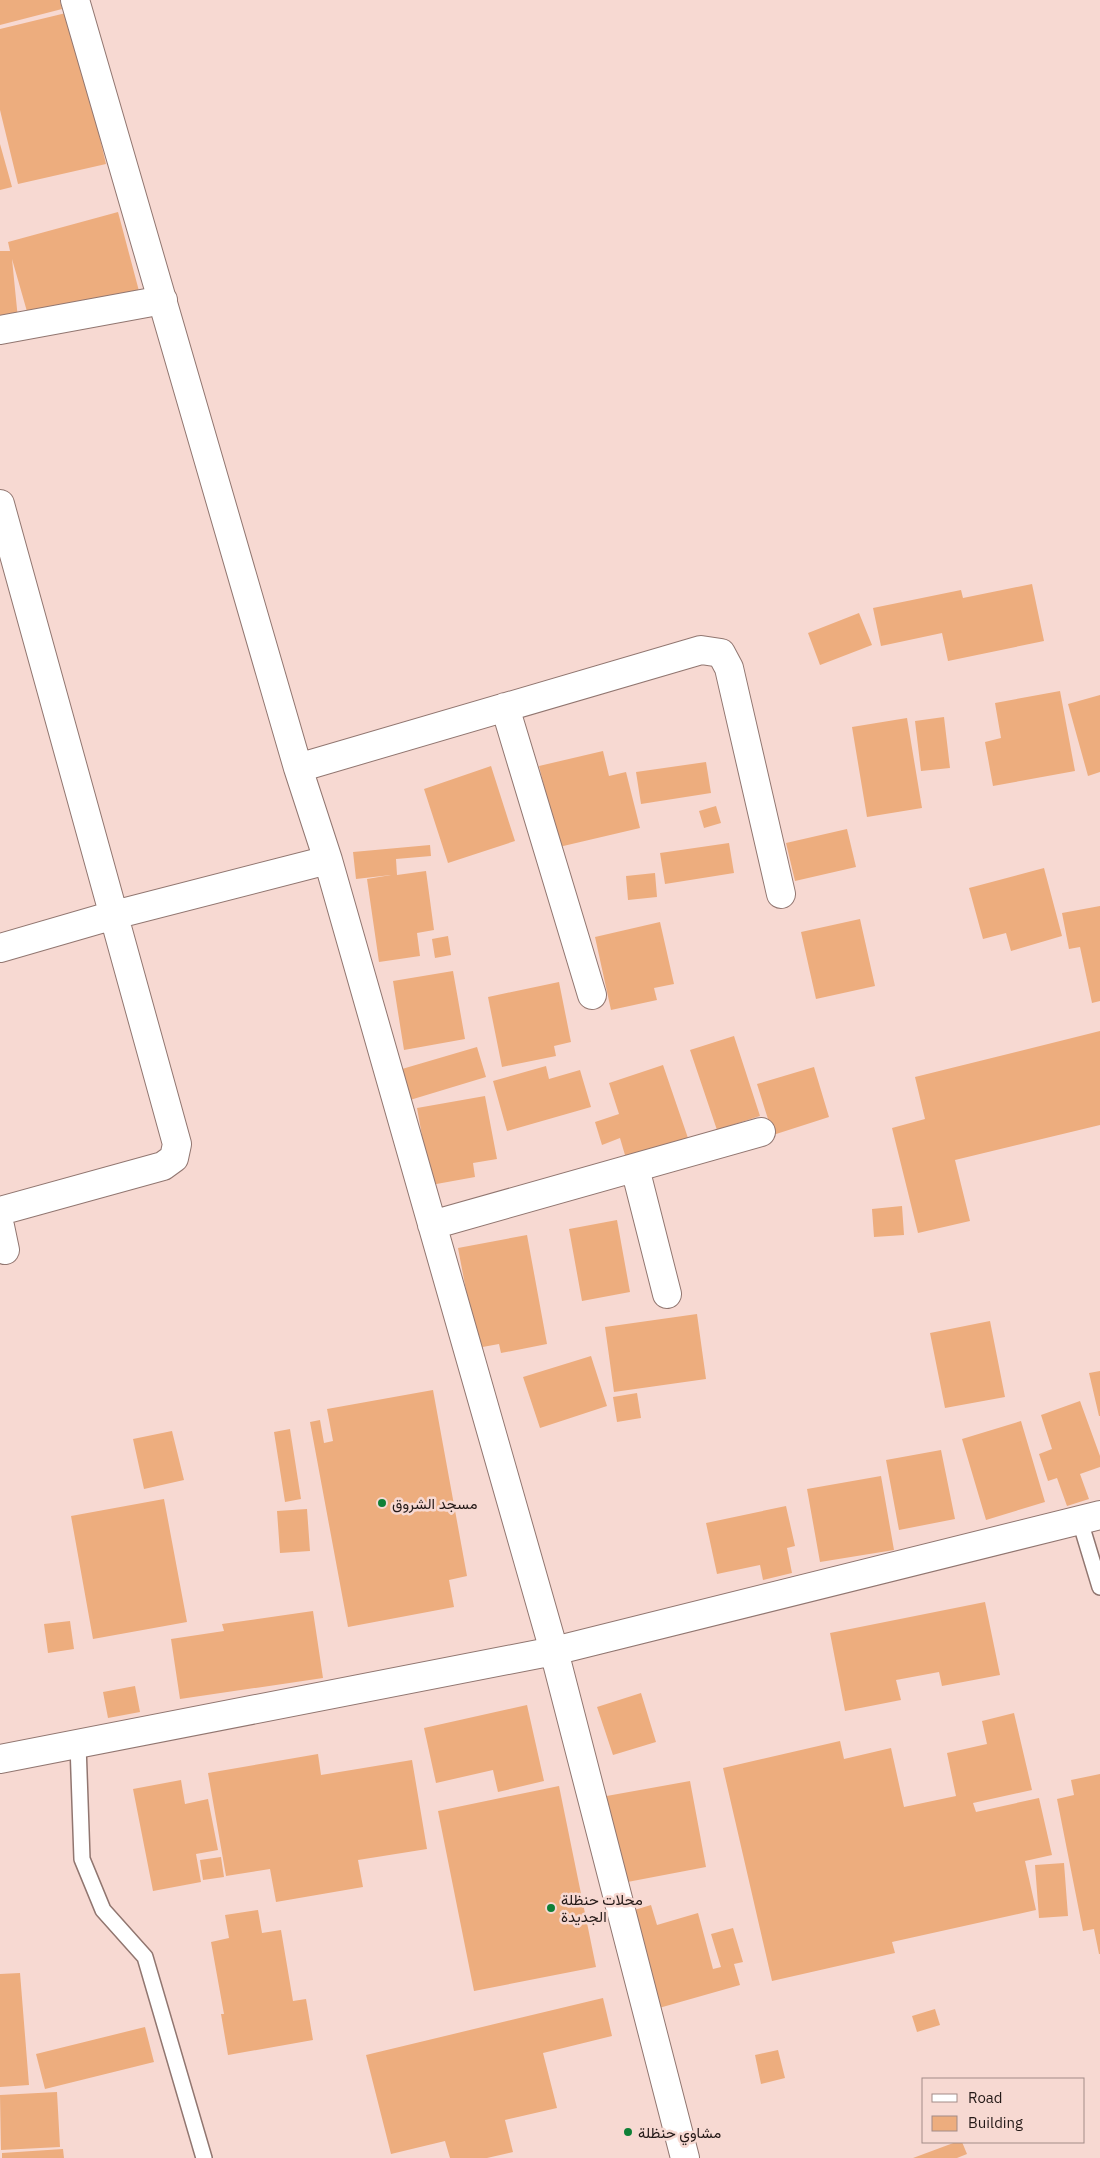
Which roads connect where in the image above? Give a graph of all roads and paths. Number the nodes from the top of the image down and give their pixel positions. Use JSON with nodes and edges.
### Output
{"nodes":[{"id":1,"x":75,"y":0,"type":"edge"},
{"id":2,"x":163,"y":300,"type":"junction"},
{"id":3,"x":0,"y":330,"type":"edge"},
{"id":4,"x":0,"y":504,"type":"edge"},
{"id":5,"x":505,"y":707,"type":"junction"},
{"id":6,"x":298,"y":768,"type":"junction"},
{"id":7,"x":328,"y":860,"type":"junction"},
{"id":8,"x":780,"y":894,"type":"dead end"},
{"id":9,"x":114,"y":915,"type":"junction"},
{"id":10,"x":0,"y":948,"type":"edge"},
{"id":11,"x":592,"y":995,"type":"dead end"},
{"id":12,"x":761,"y":1132,"type":"dead end"},
{"id":13,"x":635,"y":1168,"type":"junction"},
{"id":14,"x":0,"y":1211,"type":"edge"},
{"id":15,"x":432,"y":1225,"type":"junction"},
{"id":16,"x":668,"y":1294,"type":"dead end"},
{"id":17,"x":1090,"y":1518,"type":"edge"},
{"id":18,"x":1100,"y":1587,"type":"edge"},
{"id":19,"x":554,"y":1651,"type":"junction"},
{"id":20,"x":78,"y":1744,"type":"junction"},
{"id":21,"x":0,"y":1759,"type":"edge"},
{"id":22,"x":204,"y":2158,"type":"edge"},
{"id":23,"x":685,"y":2158,"type":"edge"}],
"edges":[{"from":1,"to":2,"type":"street"},
{"from":2,"to":3,"type":"street"},
{"from":2,"to":6,"type":"street"},
{"from":4,"to":9,"type":"street"},
{"from":5,"to":6,"type":"street"},
{"from":5,"to":8,"type":"street"},
{"from":5,"to":11,"type":"street"},
{"from":6,"to":7,"type":"street"},
{"from":7,"to":9,"type":"street"},
{"from":7,"to":15,"type":"street"},
{"from":9,"to":10,"type":"street"},
{"from":9,"to":14,"type":"street"},
{"from":12,"to":13,"type":"street"},
{"from":13,"to":15,"type":"street"},
{"from":13,"to":16,"type":"street"},
{"from":15,"to":19,"type":"street"},
{"from":17,"to":18,"type":"lane"},
{"from":17,"to":19,"type":"street"},
{"from":19,"to":20,"type":"street"},
{"from":19,"to":23,"type":"street"},
{"from":20,"to":21,"type":"street"},
{"from":20,"to":22,"type":"lane"}]}
